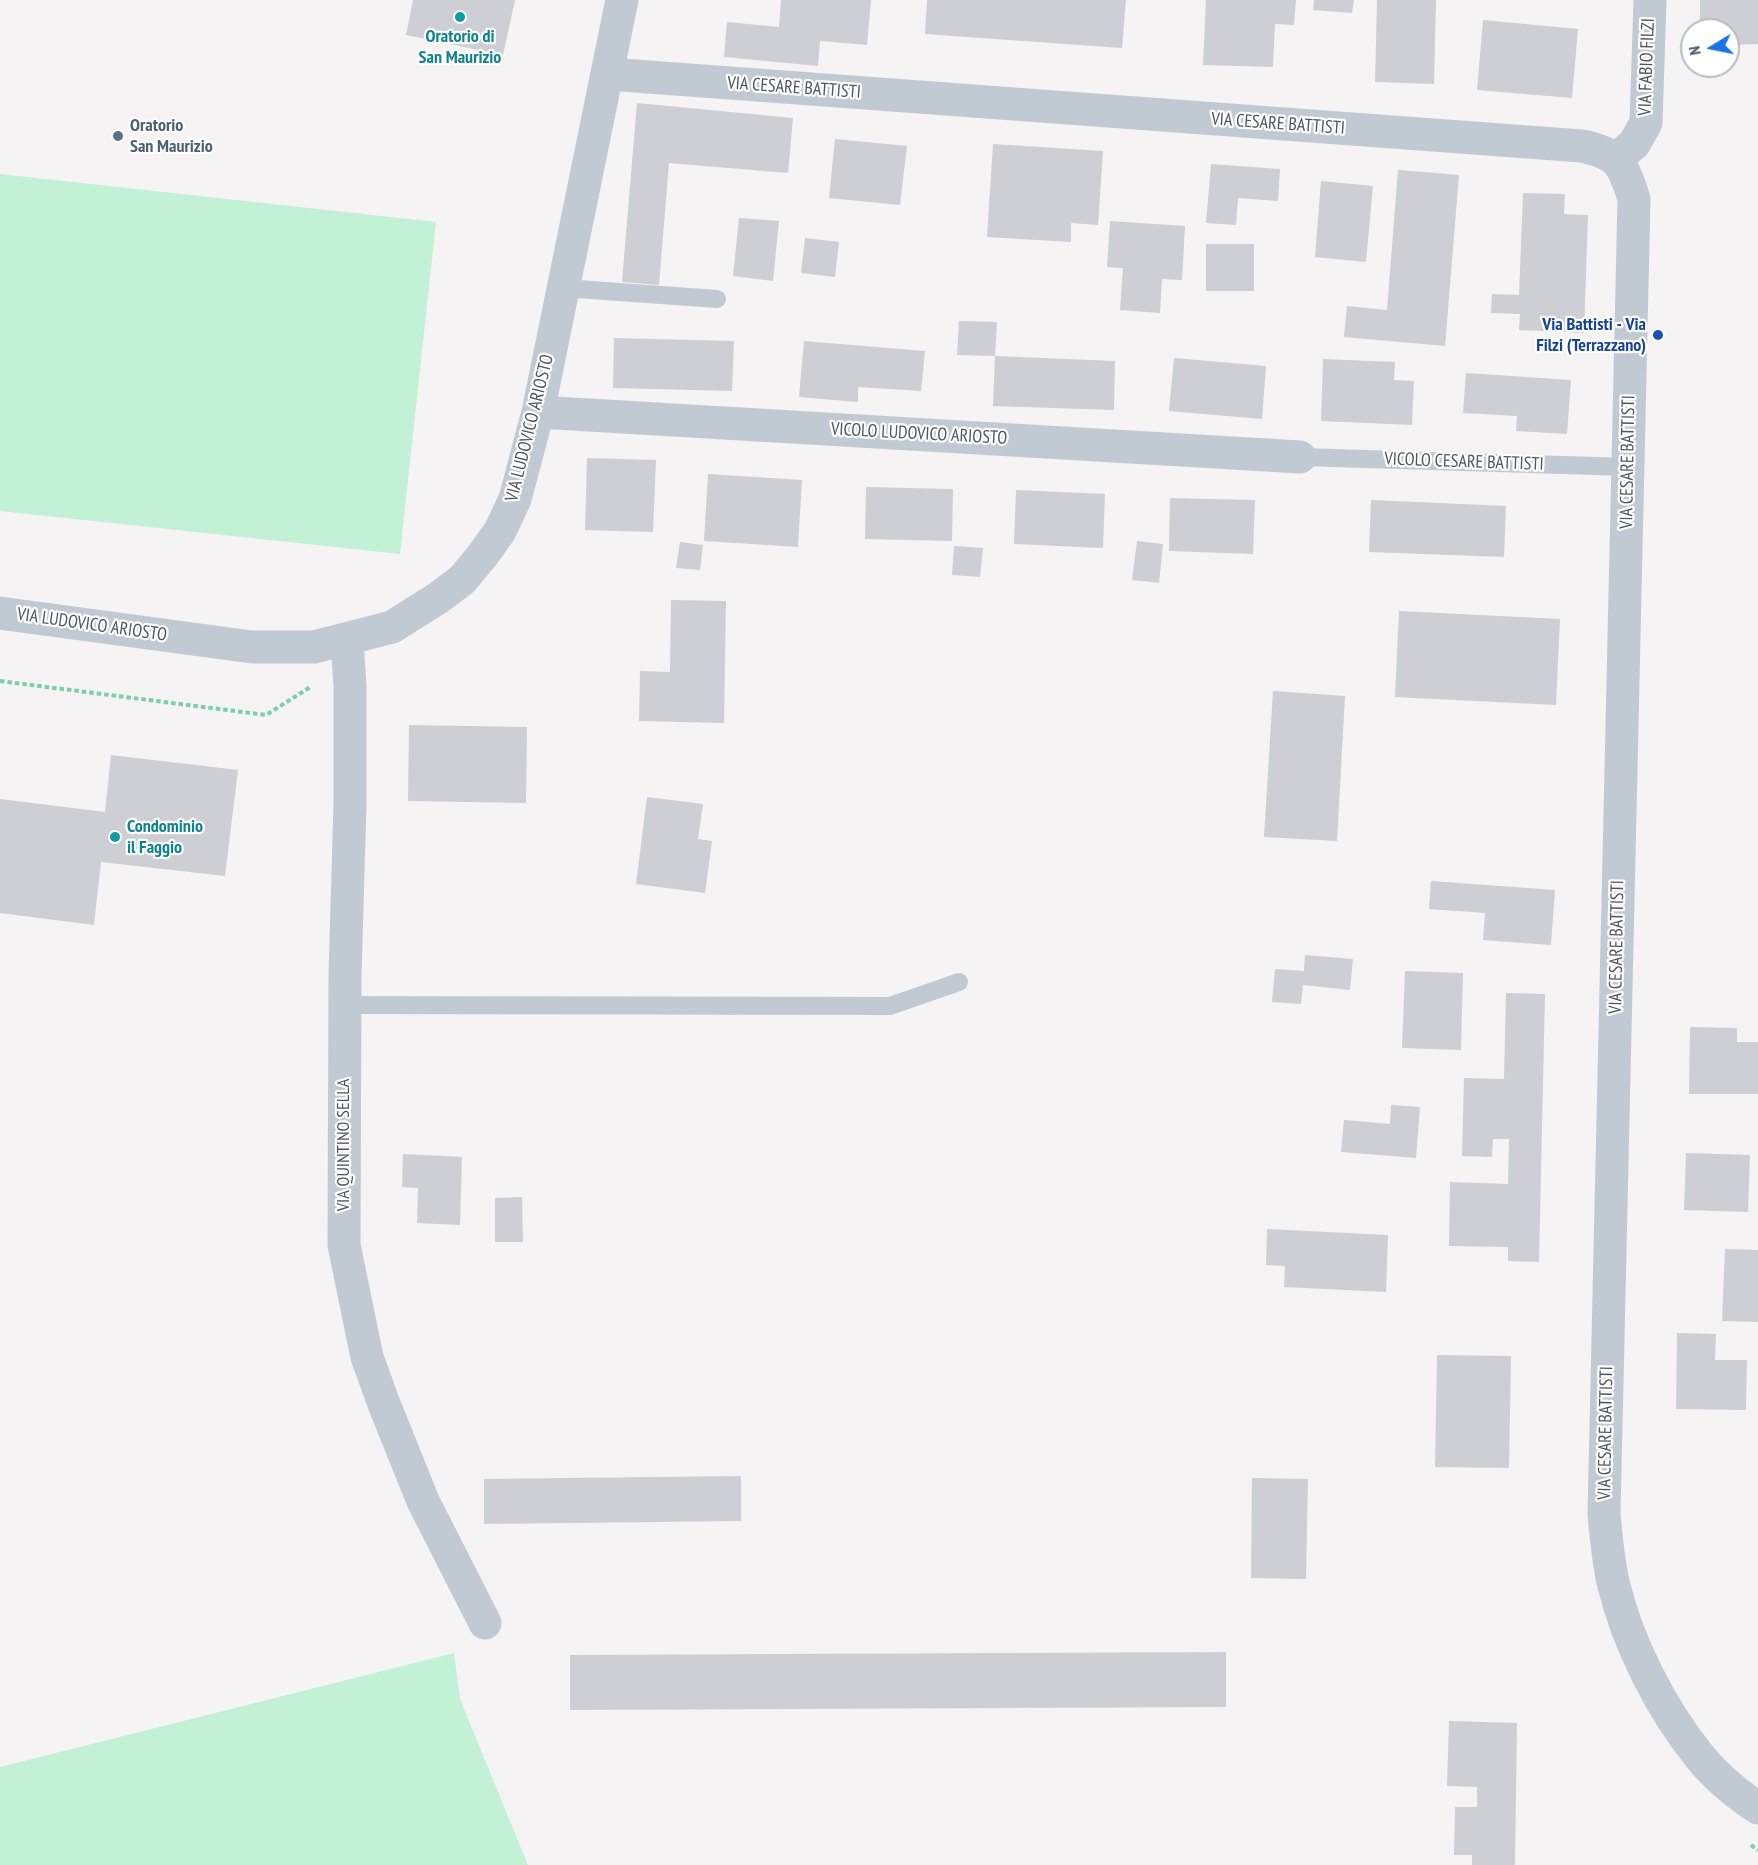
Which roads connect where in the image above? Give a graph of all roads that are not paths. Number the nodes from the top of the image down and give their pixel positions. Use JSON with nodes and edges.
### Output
{"nodes":[{"id":1,"x":622,"y":0,"type":"edge"},
{"id":2,"x":1650,"y":0,"type":"edge"},
{"id":3,"x":608,"y":74,"type":"junction"},
{"id":4,"x":1616,"y":159,"type":"junction"},
{"id":5,"x":563,"y":288,"type":"junction"},
{"id":6,"x":717,"y":299,"type":"dead end"},
{"id":7,"x":538,"y":411,"type":"junction"},
{"id":8,"x":1300,"y":456,"type":"joint"},
{"id":9,"x":1628,"y":467,"type":"junction"},
{"id":10,"x":0,"y":613,"type":"edge"},
{"id":11,"x":347,"y":656,"type":"junction"},
{"id":12,"x":959,"y":982,"type":"dead end"},
{"id":13,"x":345,"y":1005,"type":"junction"},
{"id":14,"x":485,"y":1623,"type":"dead end"},
{"id":15,"x":1758,"y":1808,"type":"edge"}],
"edges":[{"from":1,"to":3,"type":"street"},
{"from":2,"to":4,"type":"street","name":"VIA FABIO FILZI"},
{"from":3,"to":4,"type":"street","name":"VIA CESARE BATTISTI"},
{"from":3,"to":5,"type":"street","name":"VIA LUDOVICO ARIOSTO"},
{"from":4,"to":9,"type":"street","name":"VIA CESARE BATTISTI"},
{"from":5,"to":6,"type":"lane"},
{"from":5,"to":7,"type":"street","name":"VIA LUDOVICO ARIOSTO"},
{"from":7,"to":8,"type":"street","name":"VICOLO LUDOVICO ARIOSTO"},
{"from":7,"to":11,"type":"street","name":"VIA LUDOVICO ARIOSTO"},
{"from":8,"to":9,"type":"lane","name":"VICOLO CESARE BATTISTI"},
{"from":9,"to":15,"type":"street","name":"VIA CESARE BATTISTI"},
{"from":10,"to":11,"type":"street","name":"VIA LUDOVICO ARIOSTO"},
{"from":11,"to":13,"type":"street","name":"VIA QUINTINO SELLA"},
{"from":12,"to":13,"type":"lane"},
{"from":13,"to":14,"type":"street","name":"VIA QUINTINO SELLA"}]}
